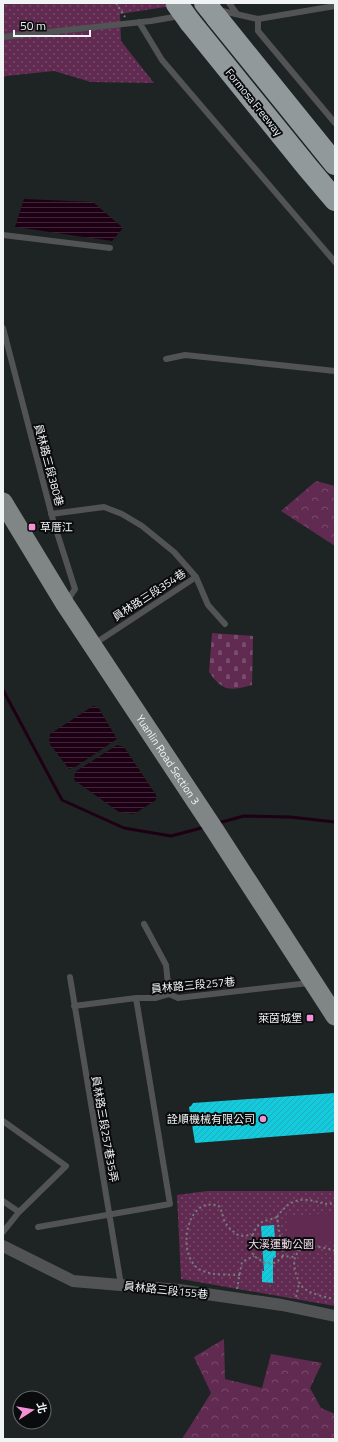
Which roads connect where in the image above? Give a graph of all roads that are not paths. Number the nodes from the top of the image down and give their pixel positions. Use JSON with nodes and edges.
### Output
{"nodes":[{"id":1,"x":335,"y":6,"type":"edge"},
{"id":2,"x":204,"y":10,"type":"edge"},
{"id":3,"x":258,"y":18,"type":"junction"},
{"id":4,"x":139,"y":22,"type":"junction"},
{"id":5,"x":3,"y":37,"type":"edge"},
{"id":6,"x":335,"y":123,"type":"edge"},
{"id":7,"x":335,"y":164,"type":"edge"},
{"id":8,"x":335,"y":200,"type":"edge"},
{"id":9,"x":3,"y":235,"type":"edge"},
{"id":10,"x":110,"y":248,"type":"dead end"},
{"id":11,"x":335,"y":262,"type":"edge"},
{"id":12,"x":3,"y":328,"type":"edge"},
{"id":13,"x":166,"y":359,"type":"dead end"},
{"id":14,"x":335,"y":371,"type":"edge"},
{"id":15,"x":3,"y":502,"type":"edge"},
{"id":16,"x":51,"y":514,"type":"junction"},
{"id":17,"x":196,"y":577,"type":"junction"},
{"id":18,"x":66,"y":604,"type":"junction"},
{"id":19,"x":225,"y":624,"type":"dead end"},
{"id":20,"x":92,"y":645,"type":"junction"},
{"id":21,"x":144,"y":924,"type":"dead end"},
{"id":22,"x":70,"y":977,"type":"dead end"},
{"id":23,"x":313,"y":982,"type":"junction"},
{"id":24,"x":169,"y":994,"type":"junction"},
{"id":25,"x":136,"y":998,"type":"junction"},
{"id":26,"x":74,"y":1006,"type":"junction"},
{"id":27,"x":335,"y":1016,"type":"edge"},
{"id":28,"x":3,"y":1121,"type":"edge"},
{"id":29,"x":3,"y":1201,"type":"edge"},
{"id":30,"x":19,"y":1212,"type":"junction"},
{"id":31,"x":110,"y":1215,"type":"junction"},
{"id":32,"x":38,"y":1227,"type":"dead end"},
{"id":33,"x":3,"y":1232,"type":"edge"},
{"id":34,"x":3,"y":1246,"type":"edge"},
{"id":35,"x":121,"y":1285,"type":"junction"},
{"id":36,"x":335,"y":1316,"type":"edge"}],
"edges":[{"from":1,"to":3,"type":"lane"},
{"from":2,"to":3,"type":"lane"},
{"from":2,"to":4,"type":"lane"},
{"from":2,"to":7,"type":"highway"},
{"from":2,"to":8,"type":"highway","name":"Formosa Freeway"},
{"from":3,"to":6,"type":"lane"},
{"from":4,"to":5,"type":"lane"},
{"from":4,"to":11,"type":"lane"},
{"from":9,"to":10,"type":"lane"},
{"from":12,"to":16,"type":"lane","name":"員林路三段380巷"},
{"from":13,"to":14,"type":"lane"},
{"from":15,"to":18,"type":"main road","name":"Yuanlin Road Section 3"},
{"from":16,"to":17,"type":"lane","name":"員林路三段354巷"},
{"from":16,"to":18,"type":"lane","name":"員林路三段380巷"},
{"from":17,"to":19,"type":"lane"},
{"from":17,"to":20,"type":"lane","name":"員林路三段354巷"},
{"from":18,"to":20,"type":"main road","name":"Yuanlin Road Section 3"},
{"from":20,"to":23,"type":"main road","name":"Yuanlin Road Section 3"},
{"from":21,"to":24,"type":"lane"},
{"from":22,"to":26,"type":"lane","name":"員林路三段257巷35弄"},
{"from":23,"to":24,"type":"lane","name":"員林路三段257巷"},
{"from":23,"to":27,"type":"main road","name":"Yuanlin Road Section 3"},
{"from":24,"to":25,"type":"lane","name":"員林路三段257巷"},
{"from":25,"to":26,"type":"lane","name":"員林路三段257巷"},
{"from":25,"to":31,"type":"lane"},
{"from":26,"to":31,"type":"lane","name":"員林路三段257巷35弄"},
{"from":28,"to":30,"type":"lane"},
{"from":29,"to":30,"type":"lane"},
{"from":30,"to":33,"type":"lane"},
{"from":31,"to":32,"type":"lane"},
{"from":31,"to":35,"type":"lane","name":"員林路三段257巷35弄"},
{"from":34,"to":35,"type":"street","name":"員林路三段155巷"},
{"from":35,"to":36,"type":"street","name":"員林路三段155巷"}]}
